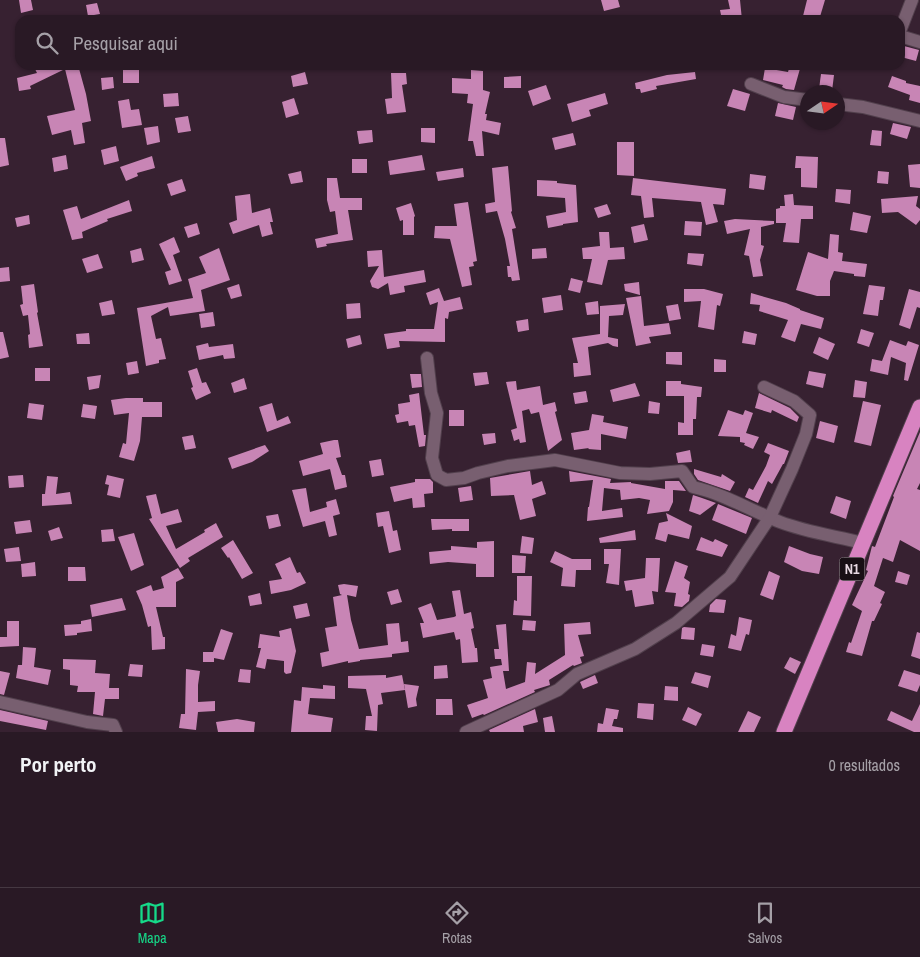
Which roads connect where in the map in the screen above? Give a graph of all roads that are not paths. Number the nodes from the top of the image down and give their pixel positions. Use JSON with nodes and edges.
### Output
{"nodes":[{"id":1,"x":912,"y":0,"type":"edge"},
{"id":2,"x":905,"y":18,"type":"edge"},
{"id":3,"x":905,"y":38,"type":"edge"},
{"id":4,"x":920,"y":42,"type":"edge"},
{"id":5,"x":752,"y":84,"type":"dead end"},
{"id":6,"x":800,"y":99,"type":"edge"},
{"id":7,"x":845,"y":105,"type":"edge"},
{"id":8,"x":920,"y":121,"type":"edge"},
{"id":9,"x":427,"y":358,"type":"dead end"},
{"id":10,"x":764,"y":387,"type":"dead end"},
{"id":11,"x":920,"y":407,"type":"edge"},
{"id":12,"x":770,"y":517,"type":"junction"},
{"id":13,"x":863,"y":543,"type":"junction"},
{"id":14,"x":0,"y":702,"type":"edge"},
{"id":15,"x":116,"y":732,"type":"edge"},
{"id":16,"x":466,"y":732,"type":"edge"},
{"id":17,"x":784,"y":732,"type":"edge"}],
"edges":[{"from":1,"to":2,"type":"street"},
{"from":3,"to":4,"type":"street"},
{"from":5,"to":6,"type":"street"},
{"from":7,"to":8,"type":"street"},
{"from":9,"to":12,"type":"street"},
{"from":10,"to":12,"type":"street"},
{"from":11,"to":13,"type":"highway","number":"N1"},
{"from":12,"to":13,"type":"street"},
{"from":12,"to":16,"type":"street"},
{"from":13,"to":17,"type":"highway","number":"N1"},
{"from":14,"to":15,"type":"street"}]}
